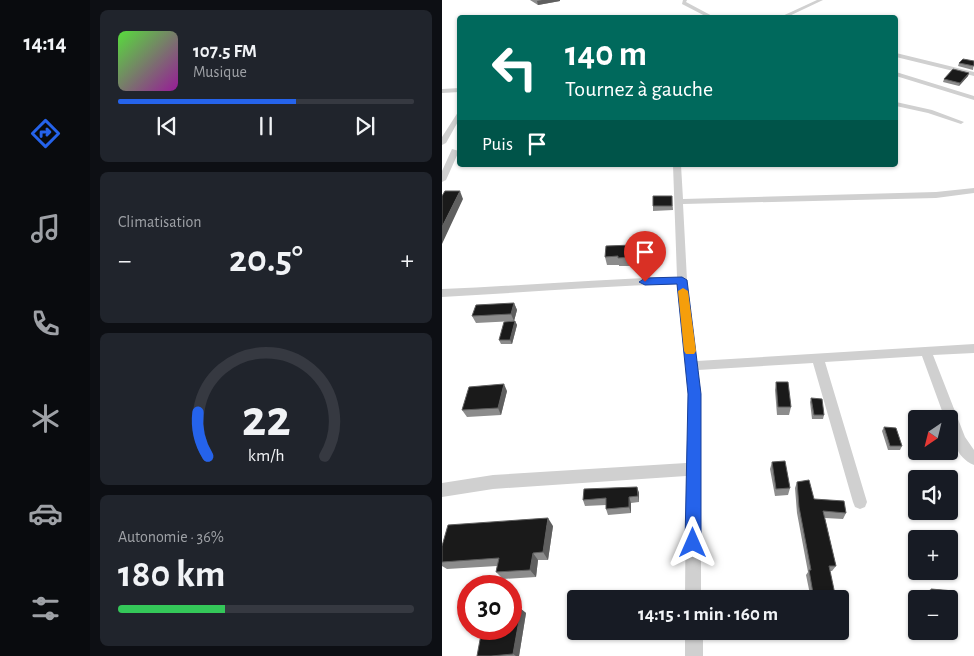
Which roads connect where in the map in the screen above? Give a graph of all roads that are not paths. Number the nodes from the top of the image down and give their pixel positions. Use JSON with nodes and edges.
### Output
{"nodes":[{"id":1,"x":685,"y":0,"type":"edge"},
{"id":2,"x":821,"y":0,"type":"edge"},
{"id":3,"x":708,"y":15,"type":"edge"},
{"id":4,"x":787,"y":15,"type":"edge"},
{"id":5,"x":898,"y":55,"type":"edge"},
{"id":6,"x":974,"y":74,"type":"edge"},
{"id":7,"x":898,"y":75,"type":"edge"},
{"id":8,"x":457,"y":90,"type":"edge"},
{"id":9,"x":442,"y":91,"type":"edge"},
{"id":10,"x":974,"y":98,"type":"edge"},
{"id":11,"x":898,"y":104,"type":"edge"},
{"id":12,"x":457,"y":116,"type":"edge"},
{"id":13,"x":960,"y":122,"type":"dead end"},
{"id":14,"x":442,"y":143,"type":"edge"},
{"id":15,"x":442,"y":151,"type":"edge"},
{"id":16,"x":457,"y":151,"type":"edge"},
{"id":17,"x":677,"y":167,"type":"edge"},
{"id":18,"x":442,"y":180,"type":"edge"},
{"id":19,"x":974,"y":190,"type":"edge"},
{"id":20,"x":678,"y":202,"type":"junction"},
{"id":21,"x":682,"y":280,"type":"junction"},
{"id":22,"x":442,"y":293,"type":"edge"},
{"id":23,"x":974,"y":348,"type":"edge"},
{"id":24,"x":926,"y":351,"type":"junction"},
{"id":25,"x":818,"y":359,"type":"junction"},
{"id":26,"x":693,"y":366,"type":"junction"},
{"id":27,"x":974,"y":459,"type":"edge"},
{"id":28,"x":693,"y":468,"type":"junction"},
{"id":29,"x":442,"y":490,"type":"edge"},
{"id":30,"x":860,"y":502,"type":"dead end"},
{"id":31,"x":694,"y":590,"type":"edge"},
{"id":32,"x":694,"y":640,"type":"edge"},
{"id":33,"x":694,"y":656,"type":"edge"}],
"edges":[{"from":1,"to":3,"type":"street"},
{"from":2,"to":4,"type":"street"},
{"from":5,"to":6,"type":"street"},
{"from":7,"to":10,"type":"street"},
{"from":8,"to":9,"type":"street"},
{"from":11,"to":13,"type":"street"},
{"from":12,"to":14,"type":"street"},
{"from":15,"to":16,"type":"street"},
{"from":16,"to":18,"type":"street"},
{"from":17,"to":20,"type":"street"},
{"from":19,"to":20,"type":"street"},
{"from":20,"to":21,"type":"street"},
{"from":21,"to":22,"type":"street"},
{"from":21,"to":26,"type":"street"},
{"from":23,"to":24,"type":"street"},
{"from":24,"to":25,"type":"street"},
{"from":24,"to":27,"type":"street"},
{"from":25,"to":26,"type":"street"},
{"from":25,"to":30,"type":"street"},
{"from":26,"to":28,"type":"street"},
{"from":28,"to":29,"type":"street"},
{"from":28,"to":31,"type":"street"},
{"from":32,"to":33,"type":"street"}]}
